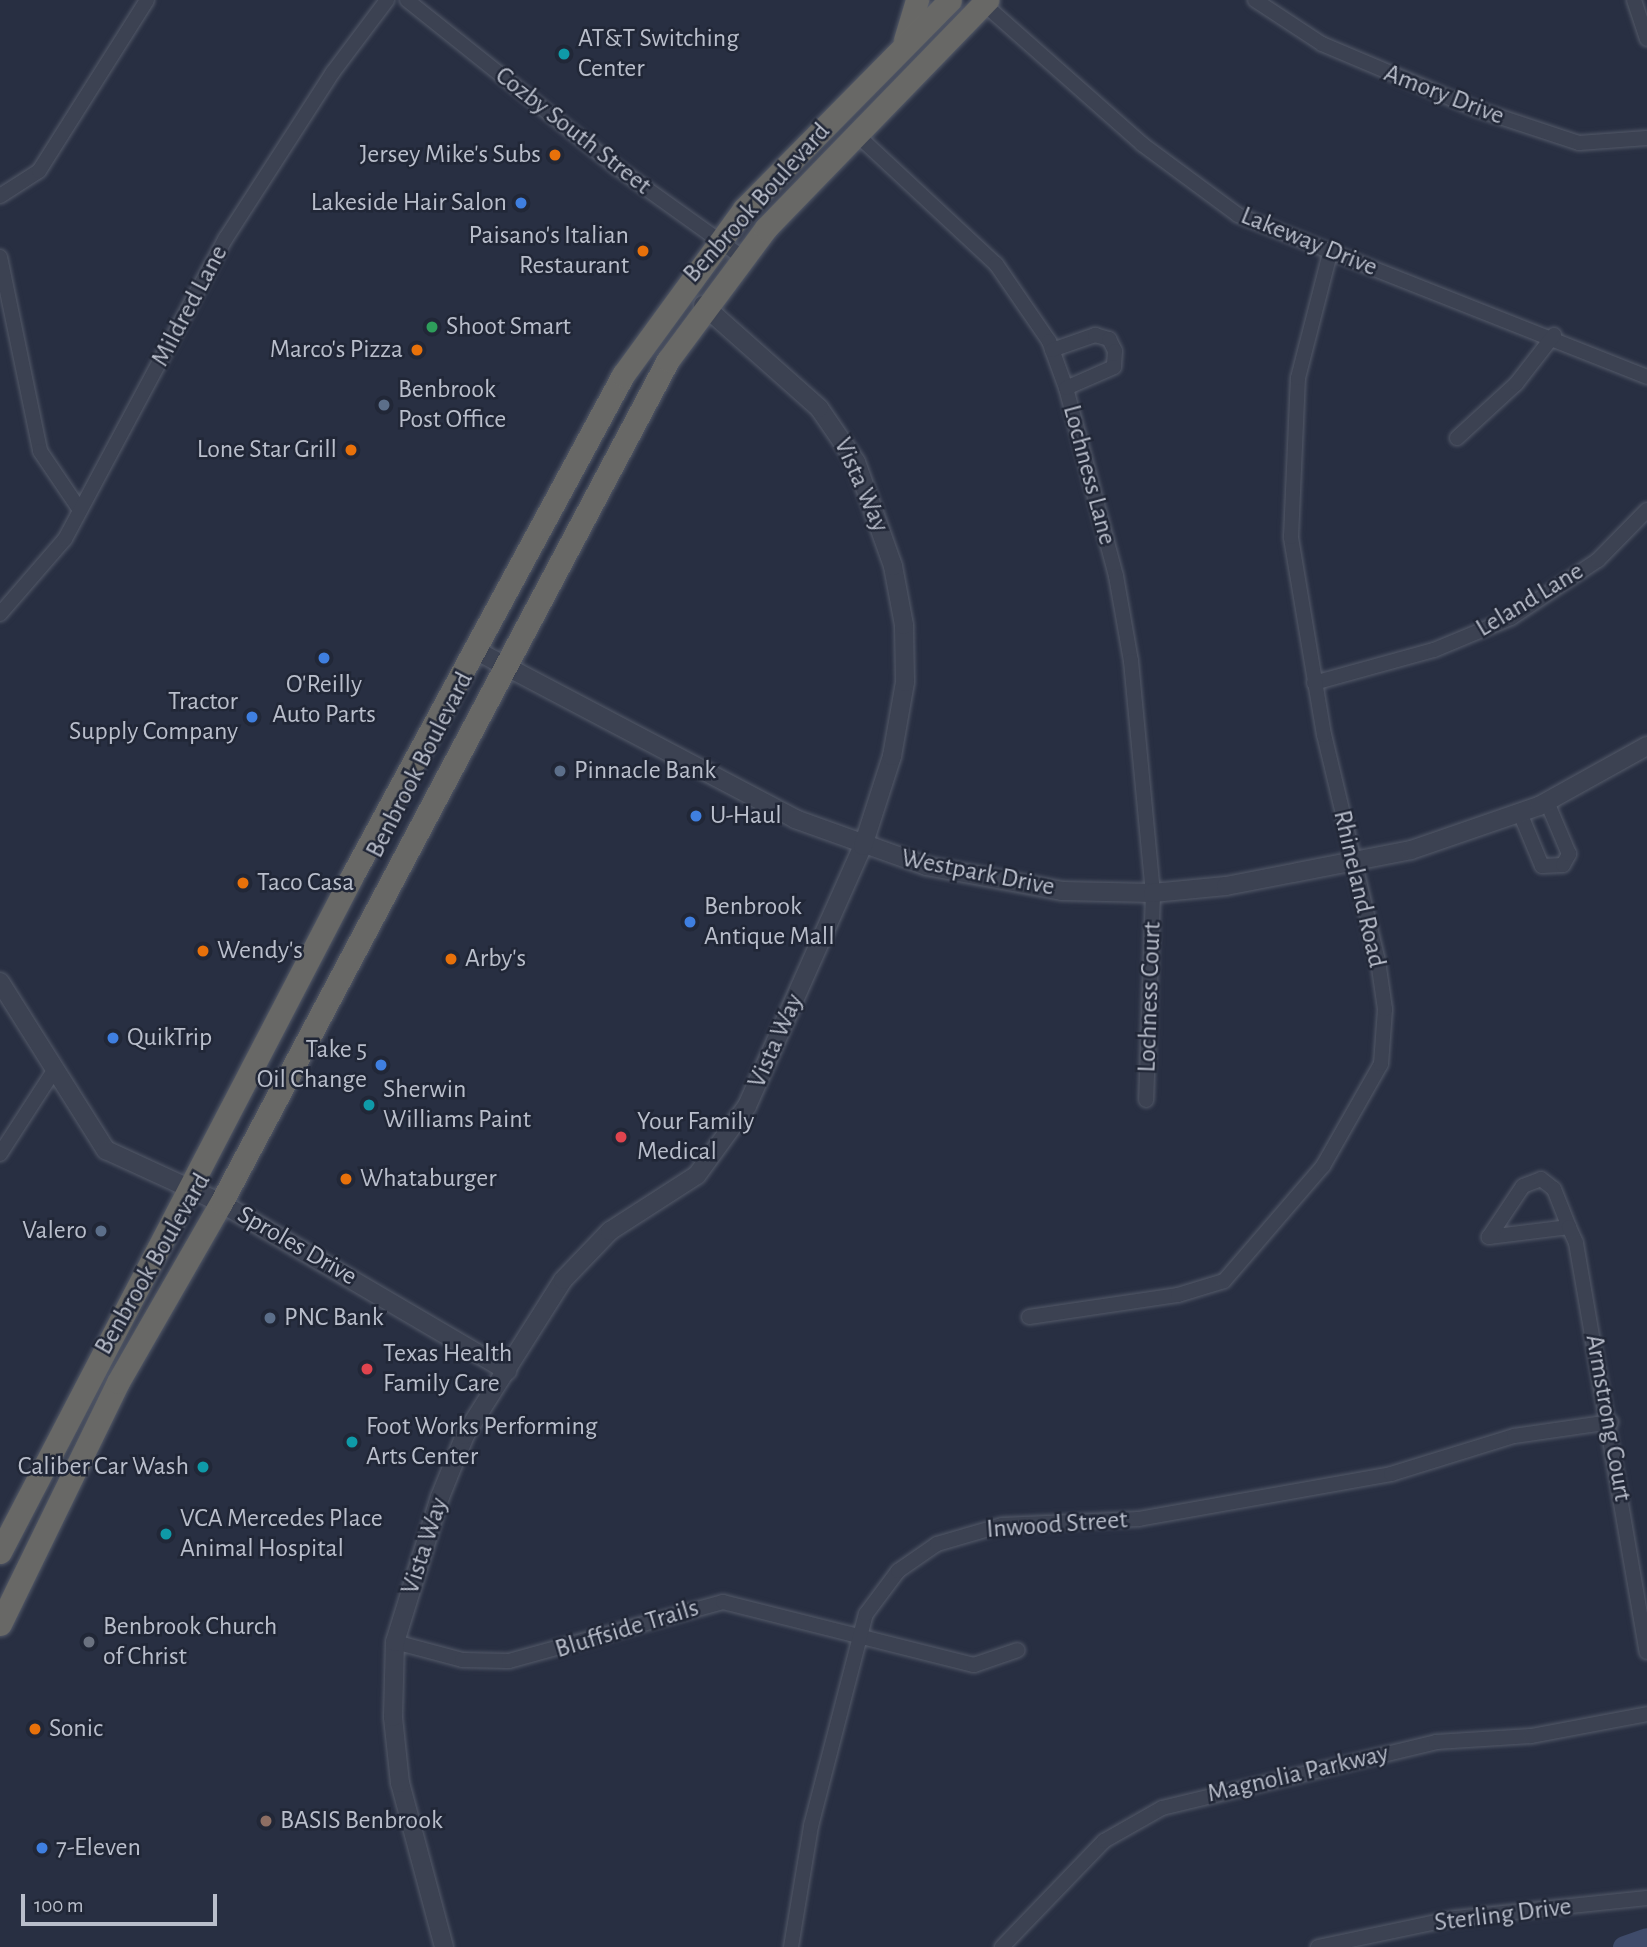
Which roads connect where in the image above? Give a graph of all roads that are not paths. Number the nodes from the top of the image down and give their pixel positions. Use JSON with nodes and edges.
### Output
{"nodes":[{"id":1,"x":146,"y":0,"type":"edge"},
{"id":2,"x":387,"y":0,"type":"edge"},
{"id":3,"x":407,"y":0,"type":"edge"},
{"id":4,"x":917,"y":0,"type":"edge"},
{"id":5,"x":950,"y":0,"type":"edge"},
{"id":6,"x":1255,"y":0,"type":"edge"},
{"id":7,"x":1634,"y":0,"type":"edge"},
{"id":8,"x":986,"y":2,"type":"edge"},
{"id":9,"x":1647,"y":39,"type":"edge"},
{"id":10,"x":904,"y":42,"type":"junction"},
{"id":11,"x":856,"y":134,"type":"junction"},
{"id":12,"x":1647,"y":138,"type":"edge"},
{"id":13,"x":0,"y":196,"type":"edge"},
{"id":14,"x":719,"y":240,"type":"junction"},
{"id":15,"x":1330,"y":253,"type":"junction"},
{"id":16,"x":0,"y":257,"type":"edge"},
{"id":17,"x":742,"y":257,"type":"junction"},
{"id":18,"x":703,"y":305,"type":"junction"},
{"id":19,"x":1554,"y":335,"type":"junction"},
{"id":20,"x":1052,"y":350,"type":"junction"},
{"id":21,"x":1647,"y":377,"type":"edge"},
{"id":22,"x":1066,"y":388,"type":"junction"},
{"id":23,"x":1457,"y":438,"type":"dead end"},
{"id":24,"x":80,"y":510,"type":"junction"},
{"id":25,"x":1647,"y":510,"type":"edge"},
{"id":26,"x":0,"y":614,"type":"edge"},
{"id":27,"x":475,"y":650,"type":"junction"},
{"id":28,"x":504,"y":664,"type":"junction"},
{"id":29,"x":1314,"y":682,"type":"junction"},
{"id":30,"x":1647,"y":746,"type":"edge"},
{"id":31,"x":1547,"y":802,"type":"junction"},
{"id":32,"x":1520,"y":813,"type":"junction"},
{"id":33,"x":863,"y":846,"type":"junction"},
{"id":34,"x":1353,"y":863,"type":"junction"},
{"id":35,"x":1153,"y":893,"type":"junction"},
{"id":36,"x":0,"y":982,"type":"edge"},
{"id":37,"x":55,"y":1069,"type":"junction"},
{"id":38,"x":1146,"y":1100,"type":"dead end"},
{"id":39,"x":0,"y":1154,"type":"edge"},
{"id":40,"x":191,"y":1191,"type":"junction"},
{"id":41,"x":221,"y":1203,"type":"junction"},
{"id":42,"x":1569,"y":1227,"type":"junction"},
{"id":43,"x":1029,"y":1317,"type":"dead end"},
{"id":44,"x":507,"y":1371,"type":"junction"},
{"id":45,"x":1611,"y":1422,"type":"junction"},
{"id":46,"x":6,"y":1527,"type":"edge"},
{"id":47,"x":0,"y":1552,"type":"edge"},
{"id":48,"x":0,"y":1624,"type":"edge"},
{"id":49,"x":860,"y":1634,"type":"junction"},
{"id":50,"x":395,"y":1642,"type":"junction"},
{"id":51,"x":1018,"y":1650,"type":"dead end"},
{"id":52,"x":1647,"y":1652,"type":"edge"},
{"id":53,"x":1647,"y":1714,"type":"edge"},
{"id":54,"x":1647,"y":1899,"type":"edge"},
{"id":55,"x":444,"y":1947,"type":"edge"},
{"id":56,"x":790,"y":1947,"type":"edge"},
{"id":57,"x":1002,"y":1947,"type":"edge"},
{"id":58,"x":1318,"y":1947,"type":"edge"}],
"edges":[{"from":1,"to":13,"type":"street"},
{"from":2,"to":24,"type":"street","name":"Mildred Lane"},
{"from":3,"to":14,"type":"street","name":"Cozby South Street"},
{"from":4,"to":10,"type":"highway"},
{"from":5,"to":10,"type":"highway","name":"Benbrook Boulevard"},
{"from":6,"to":12,"type":"street","name":"Amory Drive"},
{"from":7,"to":9,"type":"street"},
{"from":8,"to":11,"type":"highway","name":"Benbrook Boulevard"},
{"from":8,"to":15,"type":"street","name":"Lakeway Drive"},
{"from":10,"to":14,"type":"highway","name":"Benbrook Boulevard"},
{"from":11,"to":17,"type":"highway","name":"Benbrook Boulevard"},
{"from":11,"to":20,"type":"street","name":"Lochness Lane"},
{"from":14,"to":17,"type":"street","name":"Cozby South Street"},
{"from":14,"to":27,"type":"highway","name":"Benbrook Boulevard"},
{"from":15,"to":19,"type":"street","name":"Lakeway Drive"},
{"from":15,"to":29,"type":"street","name":"Rhineland Road"},
{"from":16,"to":24,"type":"street"},
{"from":17,"to":18,"type":"highway","name":"Benbrook Boulevard"},
{"from":18,"to":28,"type":"highway","name":"Benbrook Boulevard"},
{"from":18,"to":33,"type":"street","name":"Vista Way"},
{"from":19,"to":21,"type":"street","name":"Lakeway Drive"},
{"from":19,"to":23,"type":"street"},
{"from":20,"to":22,"type":"street","name":"Lochness Lane"},
{"from":20,"to":22,"type":"street"},
{"from":22,"to":35,"type":"street","name":"Lochness Lane"},
{"from":24,"to":26,"type":"street","name":"Mildred Lane"},
{"from":25,"to":29,"type":"street","name":"Leland Lane"},
{"from":27,"to":28,"type":"street","name":"Westpark Drive"},
{"from":27,"to":40,"type":"highway","name":"Benbrook Boulevard"},
{"from":28,"to":33,"type":"street","name":"Westpark Drive"},
{"from":28,"to":41,"type":"highway","name":"Benbrook Boulevard"},
{"from":29,"to":34,"type":"street","name":"Rhineland Road"},
{"from":30,"to":31,"type":"street","name":"Westpark Drive"},
{"from":31,"to":32,"type":"street","name":"Westpark Drive"},
{"from":31,"to":32,"type":"street"},
{"from":32,"to":34,"type":"street","name":"Westpark Drive"},
{"from":33,"to":35,"type":"street","name":"Westpark Drive"},
{"from":33,"to":44,"type":"street","name":"Vista Way"},
{"from":34,"to":35,"type":"street","name":"Westpark Drive"},
{"from":34,"to":43,"type":"street","name":"Rhineland Road"},
{"from":35,"to":38,"type":"street","name":"Lochness Court"},
{"from":36,"to":37,"type":"street","name":"Sproles Drive"},
{"from":37,"to":39,"type":"street"},
{"from":37,"to":40,"type":"street","name":"Sproles Drive"},
{"from":40,"to":41,"type":"street","name":"Sproles Drive"},
{"from":40,"to":46,"type":"highway","name":"Benbrook Boulevard"},
{"from":41,"to":44,"type":"street","name":"Sproles Drive"},
{"from":41,"to":48,"type":"highway","name":"Benbrook Boulevard"},
{"from":42,"to":42,"type":"street","name":"Armstrong Court"},
{"from":42,"to":45,"type":"street","name":"Armstrong Court"},
{"from":44,"to":50,"type":"street","name":"Vista Way"},
{"from":45,"to":49,"type":"street","name":"Inwood Street"},
{"from":45,"to":52,"type":"street","name":"Armstrong Court"},
{"from":46,"to":47,"type":"highway","name":"Benbrook Boulevard"},
{"from":49,"to":50,"type":"street","name":"Bluffside Trails"},
{"from":49,"to":51,"type":"street","name":"Bluffside Trails"},
{"from":49,"to":56,"type":"street","name":"Inwood Street"},
{"from":50,"to":55,"type":"street","name":"Vista Way"},
{"from":53,"to":57,"type":"street","name":"Magnolia Parkway"},
{"from":54,"to":58,"type":"street","name":"Sterling Drive"}]}
